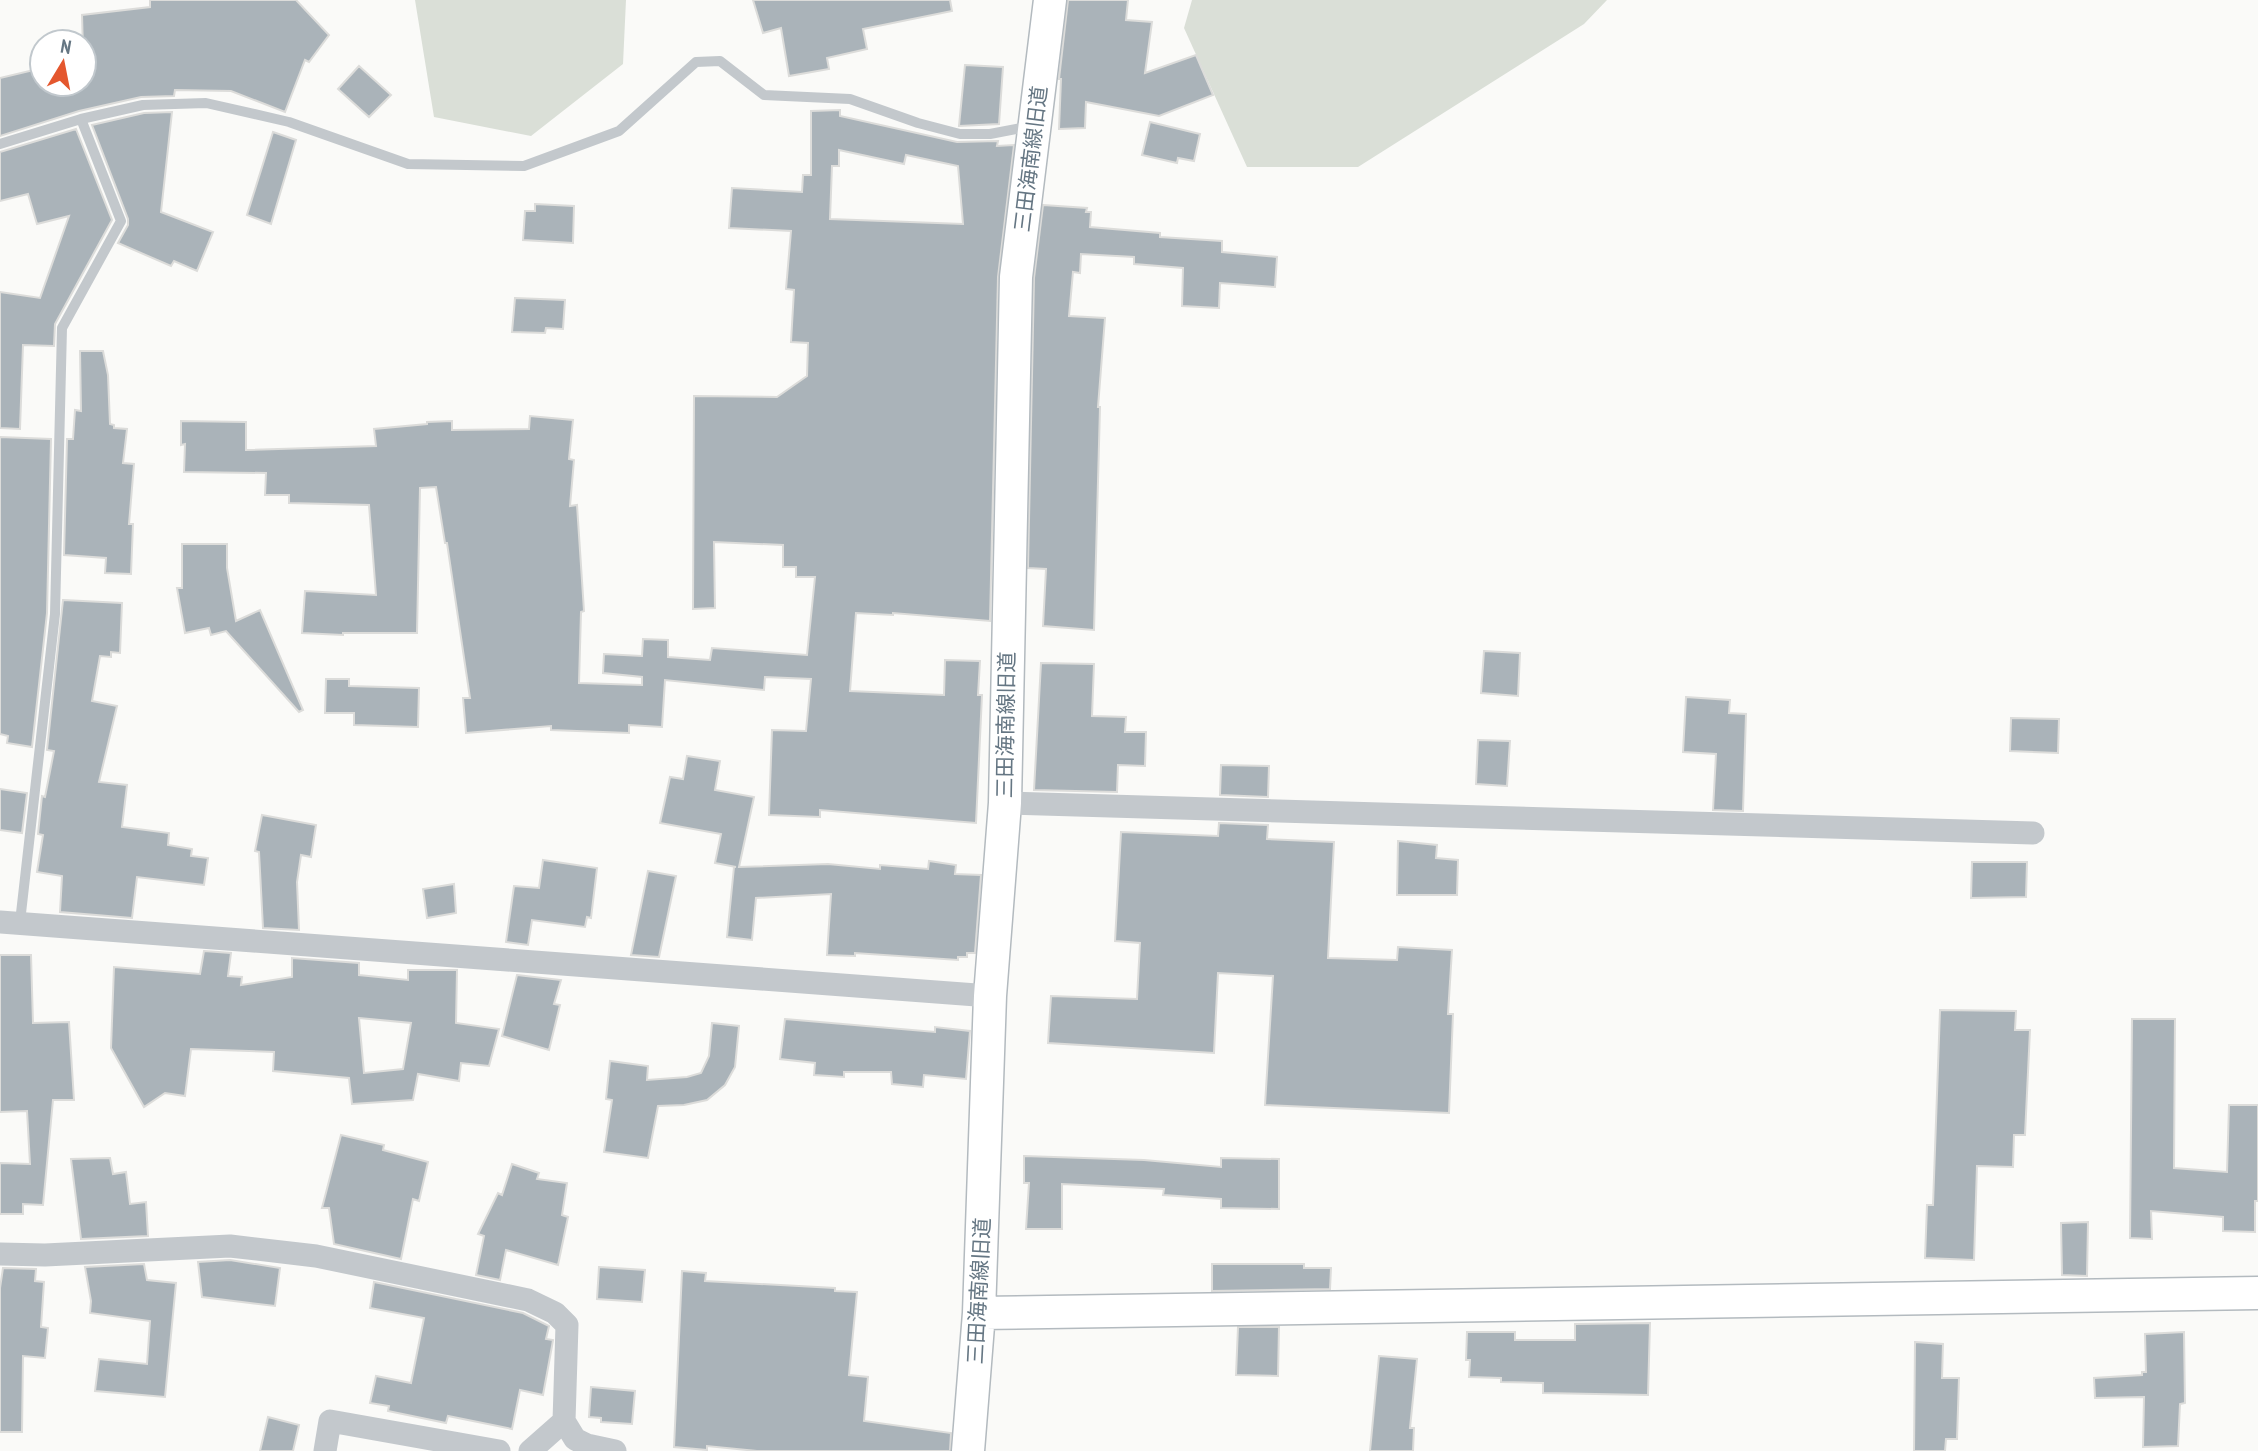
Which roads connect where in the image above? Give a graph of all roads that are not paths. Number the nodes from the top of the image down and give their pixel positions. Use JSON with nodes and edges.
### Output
{"nodes":[{"id":1,"x":1050,"y":0,"type":"edge"},
{"id":2,"x":81,"y":119,"type":"junction"},
{"id":3,"x":1035,"y":125,"type":"junction"},
{"id":4,"x":0,"y":144,"type":"edge"},
{"id":5,"x":1004,"y":803,"type":"junction"},
{"id":6,"x":2033,"y":833,"type":"dead end"},
{"id":7,"x":10,"y":922,"type":"edge"},
{"id":8,"x":990,"y":996,"type":"junction"},
{"id":9,"x":0,"y":1254,"type":"edge"},
{"id":10,"x":2258,"y":1293,"type":"edge"},
{"id":11,"x":979,"y":1312,"type":"junction"},
{"id":12,"x":564,"y":1421,"type":"junction"},
{"id":13,"x":325,"y":1451,"type":"edge"},
{"id":14,"x":499,"y":1451,"type":"edge"},
{"id":15,"x":530,"y":1451,"type":"edge"},
{"id":16,"x":615,"y":1451,"type":"edge"},
{"id":17,"x":968,"y":1451,"type":"edge"}],
"edges":[{"from":1,"to":3,"type":"street","name":"三田海南線旧道"},
{"from":2,"to":3,"type":"lane"},
{"from":2,"to":4,"type":"lane"},
{"from":2,"to":7,"type":"lane"},
{"from":3,"to":5,"type":"street","name":"三田海南線旧道"},
{"from":5,"to":6,"type":"street"},
{"from":5,"to":8,"type":"street","name":"三田海南線旧道"},
{"from":7,"to":8,"type":"street"},
{"from":8,"to":11,"type":"street","name":"三田海南線旧道"},
{"from":9,"to":12,"type":"street"},
{"from":10,"to":11,"type":"street"},
{"from":11,"to":17,"type":"street","name":"三田海南線旧道"},
{"from":12,"to":15,"type":"street"},
{"from":12,"to":16,"type":"street"},
{"from":13,"to":14,"type":"street"}]}
